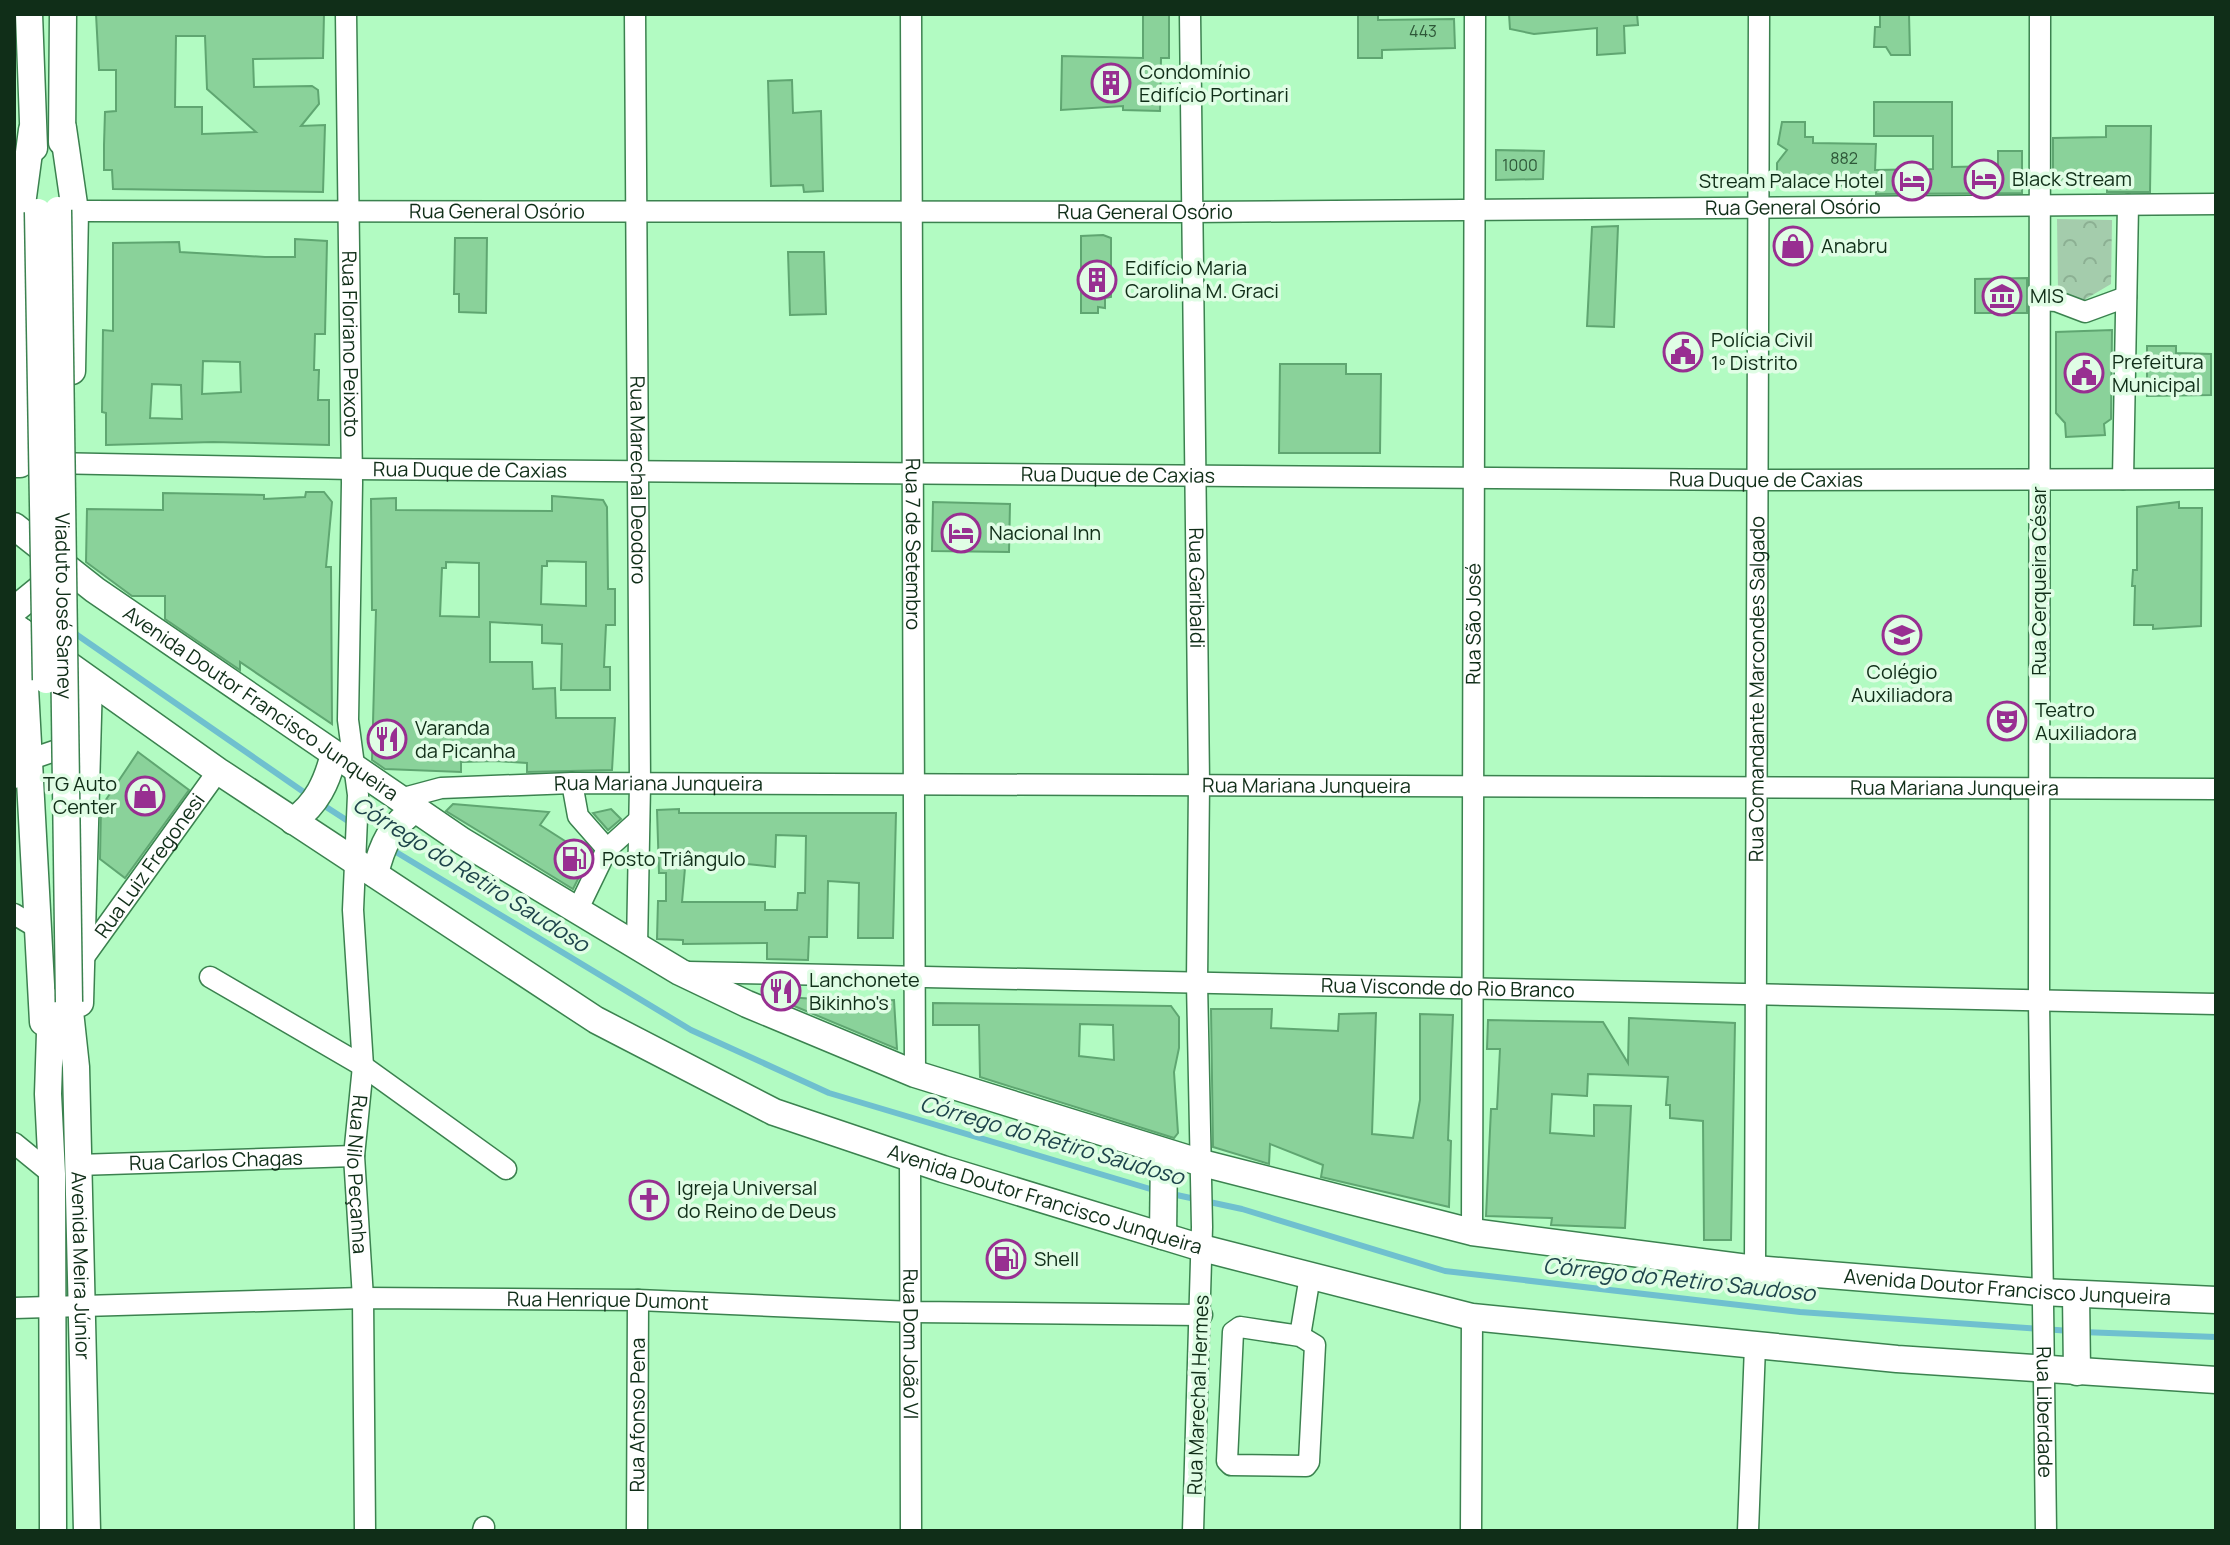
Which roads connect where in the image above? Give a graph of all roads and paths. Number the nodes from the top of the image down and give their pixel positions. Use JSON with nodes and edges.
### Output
{"nodes":[{"id":1,"x":29,"y":14,"type":"edge"},
{"id":2,"x":63,"y":14,"type":"edge"},
{"id":3,"x":346,"y":14,"type":"edge"},
{"id":4,"x":635,"y":14,"type":"edge"},
{"id":5,"x":911,"y":14,"type":"edge"},
{"id":6,"x":1190,"y":14,"type":"edge"},
{"id":7,"x":1475,"y":14,"type":"edge"},
{"id":8,"x":1759,"y":14,"type":"edge"},
{"id":9,"x":2040,"y":14,"type":"edge"},
{"id":10,"x":2216,"y":204,"type":"edge"},
{"id":11,"x":2128,"y":205,"type":"junction"},
{"id":12,"x":2042,"y":206,"type":"junction"},
{"id":13,"x":1758,"y":208,"type":"junction"},
{"id":14,"x":348,"y":210,"type":"junction"},
{"id":15,"x":634,"y":210,"type":"junction"},
{"id":16,"x":1476,"y":210,"type":"junction"},
{"id":17,"x":41,"y":211,"type":"edge"},
{"id":18,"x":912,"y":211,"type":"junction"},
{"id":19,"x":1192,"y":212,"type":"junction"},
{"id":20,"x":2126,"y":297,"type":"junction"},
{"id":21,"x":2041,"y":300,"type":"junction"},
{"id":22,"x":70,"y":463,"type":"junction"},
{"id":23,"x":17,"y":464,"type":"edge"},
{"id":24,"x":352,"y":469,"type":"junction"},
{"id":25,"x":637,"y":470,"type":"junction"},
{"id":26,"x":912,"y":473,"type":"junction"},
{"id":27,"x":1193,"y":475,"type":"junction"},
{"id":28,"x":1476,"y":476,"type":"junction"},
{"id":29,"x":2039,"y":479,"type":"junction"},
{"id":30,"x":2123,"y":479,"type":"junction"},
{"id":31,"x":2216,"y":479,"type":"edge"},
{"id":32,"x":1759,"y":480,"type":"junction"},
{"id":33,"x":14,"y":526,"type":"edge"},
{"id":34,"x":58,"y":574,"type":"junction"},
{"id":35,"x":86,"y":592,"type":"junction"},
{"id":36,"x":22,"y":618,"type":"edge"},
{"id":37,"x":89,"y":681,"type":"junction"},
{"id":38,"x":87,"y":740,"type":"junction"},
{"id":39,"x":331,"y":767,"type":"junction"},
{"id":40,"x":21,"y":769,"type":"edge"},
{"id":41,"x":218,"y":771,"type":"junction"},
{"id":42,"x":357,"y":783,"type":"junction"},
{"id":43,"x":572,"y":783,"type":"junction"},
{"id":44,"x":640,"y":784,"type":"junction"},
{"id":45,"x":1199,"y":784,"type":"junction"},
{"id":46,"x":1473,"y":785,"type":"junction"},
{"id":47,"x":917,"y":786,"type":"junction"},
{"id":48,"x":1757,"y":789,"type":"junction"},
{"id":49,"x":2216,"y":789,"type":"edge"},
{"id":50,"x":2040,"y":790,"type":"junction"},
{"id":51,"x":404,"y":810,"type":"junction"},
{"id":52,"x":301,"y":815,"type":"junction"},
{"id":53,"x":639,"y":820,"type":"junction"},
{"id":54,"x":607,"y":849,"type":"junction"},
{"id":55,"x":367,"y":855,"type":"junction"},
{"id":56,"x":577,"y":911,"type":"junction"},
{"id":57,"x":25,"y":921,"type":"edge"},
{"id":58,"x":637,"y":947,"type":"junction"},
{"id":59,"x":82,"y":960,"type":"junction"},
{"id":60,"x":680,"y":972,"type":"junction"},
{"id":61,"x":914,"y":975,"type":"junction"},
{"id":62,"x":210,"y":977,"type":"dead end"},
{"id":63,"x":1197,"y":982,"type":"junction"},
{"id":64,"x":1475,"y":989,"type":"junction"},
{"id":65,"x":1754,"y":995,"type":"junction"},
{"id":66,"x":2039,"y":1001,"type":"junction"},
{"id":67,"x":60,"y":1002,"type":"junction"},
{"id":68,"x":2216,"y":1004,"type":"edge"},
{"id":69,"x":363,"y":1066,"type":"junction"},
{"id":70,"x":76,"y":1067,"type":"junction"},
{"id":71,"x":915,"y":1074,"type":"junction"},
{"id":72,"x":48,"y":1094,"type":"junction"},
{"id":73,"x":14,"y":1143,"type":"edge"},
{"id":74,"x":354,"y":1156,"type":"junction"},
{"id":75,"x":910,"y":1158,"type":"junction"},
{"id":76,"x":1164,"y":1164,"type":"junction"},
{"id":77,"x":78,"y":1165,"type":"junction"},
{"id":78,"x":506,"y":1169,"type":"dead end"},
{"id":79,"x":52,"y":1174,"type":"junction"},
{"id":80,"x":1202,"y":1174,"type":"junction"},
{"id":81,"x":1163,"y":1227,"type":"junction"},
{"id":82,"x":1472,"y":1232,"type":"junction"},
{"id":83,"x":1202,"y":1237,"type":"junction"},
{"id":84,"x":1755,"y":1269,"type":"junction"},
{"id":85,"x":1310,"y":1276,"type":"junction"},
{"id":86,"x":363,"y":1298,"type":"junction"},
{"id":87,"x":638,"y":1300,"type":"junction"},
{"id":88,"x":2042,"y":1300,"type":"junction"},
{"id":89,"x":2216,"y":1300,"type":"edge"},
{"id":90,"x":2077,"y":1301,"type":"junction"},
{"id":91,"x":83,"y":1305,"type":"junction"},
{"id":92,"x":51,"y":1306,"type":"junction"},
{"id":93,"x":14,"y":1308,"type":"edge"},
{"id":94,"x":913,"y":1312,"type":"junction"},
{"id":95,"x":1202,"y":1315,"type":"junction"},
{"id":96,"x":1472,"y":1317,"type":"junction"},
{"id":97,"x":1300,"y":1336,"type":"junction"},
{"id":98,"x":1755,"y":1346,"type":"junction"},
{"id":99,"x":2044,"y":1361,"type":"junction"},
{"id":100,"x":2077,"y":1364,"type":"junction"},
{"id":101,"x":2216,"y":1380,"type":"edge"},
{"id":102,"x":53,"y":1531,"type":"edge"},
{"id":103,"x":87,"y":1531,"type":"edge"},
{"id":104,"x":365,"y":1531,"type":"edge"},
{"id":105,"x":637,"y":1531,"type":"edge"},
{"id":106,"x":911,"y":1531,"type":"edge"},
{"id":107,"x":1193,"y":1531,"type":"edge"},
{"id":108,"x":1471,"y":1531,"type":"edge"},
{"id":109,"x":1748,"y":1531,"type":"edge"},
{"id":110,"x":2046,"y":1531,"type":"edge"}],
"edges":[{"from":1,"to":17,"type":"main road"},
{"from":2,"to":17,"type":"main road"},
{"from":3,"to":14,"type":"street","name":"Rua Floriano Peixoto"},
{"from":4,"to":15,"type":"street","name":"Rua Marechal Deodoro"},
{"from":5,"to":18,"type":"street","name":"Rua 7 de Setembro"},
{"from":6,"to":19,"type":"street","name":"Rua Garibaldi"},
{"from":7,"to":16,"type":"street","name":"Rua São José"},
{"from":8,"to":13,"type":"street","name":"Rua Comandante Marcondes Salgado"},
{"from":9,"to":12,"type":"street","name":"Rua Cerqueira César"},
{"from":10,"to":11,"type":"street","name":"Rua General Osório"},
{"from":11,"to":12,"type":"street","name":"Rua General Osório"},
{"from":11,"to":20,"type":"street"},
{"from":12,"to":13,"type":"street","name":"Rua General Osório"},
{"from":12,"to":21,"type":"street","name":"Rua Cerqueira César"},
{"from":13,"to":16,"type":"street","name":"Rua General Osório"},
{"from":13,"to":32,"type":"street","name":"Rua Comandante Marcondes Salgado"},
{"from":14,"to":15,"type":"street","name":"Rua General Osório"},
{"from":14,"to":17,"type":"street","name":"Rua General Osório"},
{"from":14,"to":24,"type":"street","name":"Rua Floriano Peixoto"},
{"from":15,"to":18,"type":"street","name":"Rua General Osório"},
{"from":15,"to":25,"type":"street","name":"Rua Marechal Deodoro"},
{"from":16,"to":19,"type":"street","name":"Rua General Osório"},
{"from":16,"to":28,"type":"street","name":"Rua São José"},
{"from":17,"to":22,"type":"main road"},
{"from":17,"to":23,"type":"main road"},
{"from":17,"to":67,"type":"main road","name":"Viaduto José Sarney","bridge":true},
{"from":18,"to":19,"type":"street","name":"Rua General Osório"},
{"from":18,"to":26,"type":"street","name":"Rua 7 de Setembro"},
{"from":19,"to":27,"type":"street","name":"Rua Garibaldi"},
{"from":20,"to":21,"type":"street"},
{"from":20,"to":30,"type":"street"},
{"from":21,"to":29,"type":"street","name":"Rua Cerqueira César"},
{"from":22,"to":23,"type":"street","name":"Rua Duque de Caxias"},
{"from":22,"to":24,"type":"street","name":"Rua Duque de Caxias"},
{"from":22,"to":34,"type":"main road"},
{"from":24,"to":25,"type":"street","name":"Rua Duque de Caxias"},
{"from":24,"to":42,"type":"street","name":"Rua Floriano Peixoto"},
{"from":25,"to":26,"type":"street","name":"Rua Duque de Caxias"},
{"from":25,"to":44,"type":"street","name":"Rua Marechal Deodoro"},
{"from":26,"to":27,"type":"street","name":"Rua Duque de Caxias"},
{"from":26,"to":47,"type":"street","name":"Rua 7 de Setembro"},
{"from":27,"to":28,"type":"street","name":"Rua Duque de Caxias"},
{"from":27,"to":45,"type":"street","name":"Rua Garibaldi"},
{"from":28,"to":32,"type":"street","name":"Rua Duque de Caxias"},
{"from":28,"to":46,"type":"street","name":"Rua São José"},
{"from":29,"to":30,"type":"street","name":"Rua Duque de Caxias"},
{"from":29,"to":32,"type":"street","name":"Rua Duque de Caxias"},
{"from":29,"to":50,"type":"street","name":"Rua Cerqueira César"},
{"from":30,"to":31,"type":"street","name":"Rua Duque de Caxias"},
{"from":32,"to":48,"type":"street","name":"Rua Comandante Marcondes Salgado"},
{"from":33,"to":34,"type":"main road","name":"Avenida Doutor Francisco Junqueira"},
{"from":34,"to":35,"type":"main road","name":"Avenida Doutor Francisco Junqueira"},
{"from":34,"to":36,"type":"main road"},
{"from":35,"to":36,"type":"main road","bridge":true},
{"from":35,"to":39,"type":"main road","name":"Avenida Doutor Francisco Junqueira"},
{"from":36,"to":37,"type":"main road","name":"Avenida Doutor Francisco Junqueira"},
{"from":36,"to":40,"type":"main road"},
{"from":37,"to":38,"type":"main road"},
{"from":37,"to":41,"type":"main road","name":"Avenida Doutor Francisco Junqueira"},
{"from":38,"to":40,"type":"street"},
{"from":38,"to":59,"type":"main road"},
{"from":39,"to":42,"type":"main road","name":"Avenida Doutor Francisco Junqueira"},
{"from":39,"to":52,"type":"main road"},
{"from":40,"to":57,"type":"main road"},
{"from":41,"to":52,"type":"main road","name":"Avenida Doutor Francisco Junqueira"},
{"from":41,"to":59,"type":"street","name":"Rua Luiz Fregonesi"},
{"from":42,"to":51,"type":"main road","name":"Avenida Doutor Francisco Junqueira"},
{"from":42,"to":55,"type":"street","name":"Rua Nilo Peçanha"},
{"from":43,"to":44,"type":"street","name":"Rua Mariana Junqueira"},
{"from":43,"to":51,"type":"street","name":"Rua Mariana Junqueira"},
{"from":43,"to":54,"type":"street"},
{"from":44,"to":47,"type":"street","name":"Rua Mariana Junqueira"},
{"from":44,"to":53,"type":"street","name":"Rua Marechal Deodoro"},
{"from":45,"to":46,"type":"street","name":"Rua Mariana Junqueira"},
{"from":45,"to":47,"type":"street","name":"Rua Mariana Junqueira"},
{"from":45,"to":63,"type":"street","name":"Rua Garibaldi"},
{"from":46,"to":48,"type":"street","name":"Rua Mariana Junqueira"},
{"from":46,"to":64,"type":"street","name":"Rua São José"},
{"from":47,"to":61,"type":"street","name":"Rua 7 de Setembro"},
{"from":48,"to":50,"type":"street","name":"Rua Mariana Junqueira"},
{"from":48,"to":65,"type":"street","name":"Rua Comandante Marcondes Salgado"},
{"from":49,"to":50,"type":"street","name":"Rua Mariana Junqueira"},
{"from":50,"to":66,"type":"street","name":"Rua Cerqueira César"},
{"from":51,"to":55,"type":"main road"},
{"from":51,"to":56,"type":"main road","name":"Avenida Doutor Francisco Junqueira"},
{"from":52,"to":55,"type":"main road","name":"Avenida Doutor Francisco Junqueira"},
{"from":53,"to":54,"type":"street"},
{"from":53,"to":58,"type":"street","name":"Rua Marechal Deodoro"},
{"from":54,"to":56,"type":"street"},
{"from":55,"to":69,"type":"street","name":"Rua Nilo Peçanha"},
{"from":55,"to":75,"type":"main road","name":"Avenida Doutor Francisco Junqueira"},
{"from":56,"to":58,"type":"main road","name":"Avenida Doutor Francisco Junqueira"},
{"from":57,"to":72,"type":"main road"},
{"from":58,"to":60,"type":"main road","name":"Avenida Doutor Francisco Junqueira"},
{"from":59,"to":70,"type":"main road"},
{"from":60,"to":61,"type":"street","name":"Rua Visconde do Rio Branco"},
{"from":60,"to":71,"type":"main road","name":"Avenida Doutor Francisco Junqueira"},
{"from":61,"to":63,"type":"street","name":"Rua Visconde do Rio Branco"},
{"from":61,"to":71,"type":"street","name":"Rua 7 de Setembro"},
{"from":62,"to":69,"type":"street"},
{"from":63,"to":64,"type":"street","name":"Rua Visconde do Rio Branco"},
{"from":63,"to":80,"type":"street","name":"Rua Garibaldi"},
{"from":64,"to":65,"type":"street","name":"Rua Visconde do Rio Branco"},
{"from":64,"to":82,"type":"street","name":"Rua São José"},
{"from":65,"to":66,"type":"street","name":"Rua Visconde do Rio Branco"},
{"from":65,"to":84,"type":"street","name":"Rua Comandante Marcondes Salgado"},
{"from":66,"to":68,"type":"street","name":"Rua Visconde do Rio Branco"},
{"from":66,"to":88,"type":"street","name":"Rua Cerqueira César"},
{"from":67,"to":70,"type":"main road","name":"Avenida Meira Júnior"},
{"from":67,"to":72,"type":"main road","name":"Avenida Meira Júnior"},
{"from":69,"to":74,"type":"street","name":"Rua Nilo Peçanha"},
{"from":69,"to":78,"type":"street"},
{"from":70,"to":77,"type":"main road","name":"Avenida Meira Júnior"},
{"from":71,"to":76,"type":"main road","name":"Avenida Doutor Francisco Junqueira"},
{"from":72,"to":79,"type":"main road","name":"Avenida Meira Júnior"},
{"from":73,"to":79,"type":"street"},
{"from":74,"to":77,"type":"street","name":"Rua Carlos Chagas"},
{"from":74,"to":86,"type":"street","name":"Rua Nilo Peçanha"},
{"from":75,"to":81,"type":"main road","name":"Avenida Doutor Francisco Junqueira"},
{"from":75,"to":94,"type":"street","name":"Rua Dom João VI"},
{"from":76,"to":80,"type":"main road","name":"Avenida Doutor Francisco Junqueira"},
{"from":76,"to":81,"type":"main road"},
{"from":77,"to":91,"type":"main road","name":"Avenida Meira Júnior"},
{"from":79,"to":92,"type":"main road","name":"Avenida Meira Júnior"},
{"from":80,"to":82,"type":"main road","name":"Avenida Doutor Francisco Junqueira"},
{"from":80,"to":83,"type":"street","name":"Rua Marechal Hermes"},
{"from":81,"to":83,"type":"main road","name":"Avenida Doutor Francisco Junqueira"},
{"from":82,"to":84,"type":"main road","name":"Avenida Doutor Francisco Junqueira"},
{"from":83,"to":85,"type":"main road","name":"Avenida Doutor Francisco Junqueira"},
{"from":83,"to":95,"type":"street","name":"Rua Marechal Hermes"},
{"from":84,"to":88,"type":"main road","name":"Avenida Doutor Francisco Junqueira"},
{"from":85,"to":96,"type":"main road","name":"Avenida Doutor Francisco Junqueira"},
{"from":85,"to":97,"type":"street"},
{"from":86,"to":87,"type":"street","name":"Rua Henrique Dumont"},
{"from":86,"to":91,"type":"street","name":"Rua Henrique Dumont"},
{"from":86,"to":104,"type":"street","name":"Rua Nilo Peçanha"},
{"from":87,"to":94,"type":"street","name":"Rua Henrique Dumont"},
{"from":87,"to":105,"type":"street","name":"Rua Afonso Pena"},
{"from":88,"to":90,"type":"main road","name":"Avenida Doutor Francisco Junqueira"},
{"from":88,"to":99,"type":"street","name":"Rua Liberdade"},
{"from":89,"to":90,"type":"main road","name":"Avenida Doutor Francisco Junqueira"},
{"from":90,"to":100,"type":"main road"},
{"from":91,"to":92,"type":"street","name":"Rua Henrique Dumont"},
{"from":91,"to":103,"type":"main road","name":"Avenida Meira Júnior"},
{"from":92,"to":93,"type":"street","name":"Rua Henrique Dumont"},
{"from":92,"to":102,"type":"main road","name":"Avenida Meira Júnior"},
{"from":94,"to":95,"type":"street","name":"Rua Henrique Dumont"},
{"from":94,"to":106,"type":"street","name":"Rua Dom João VI"},
{"from":95,"to":107,"type":"street","name":"Rua Marechal Hermes"},
{"from":96,"to":98,"type":"main road","name":"Avenida Doutor Francisco Junqueira"},
{"from":96,"to":108,"type":"street"},
{"from":97,"to":97,"type":"street"},
{"from":98,"to":99,"type":"main road","name":"Avenida Doutor Francisco Junqueira"},
{"from":98,"to":109,"type":"street"},
{"from":99,"to":100,"type":"main road","name":"Avenida Doutor Francisco Junqueira"},
{"from":99,"to":110,"type":"street","name":"Rua Liberdade"},
{"from":100,"to":101,"type":"main road","name":"Avenida Doutor Francisco Junqueira"}]}
